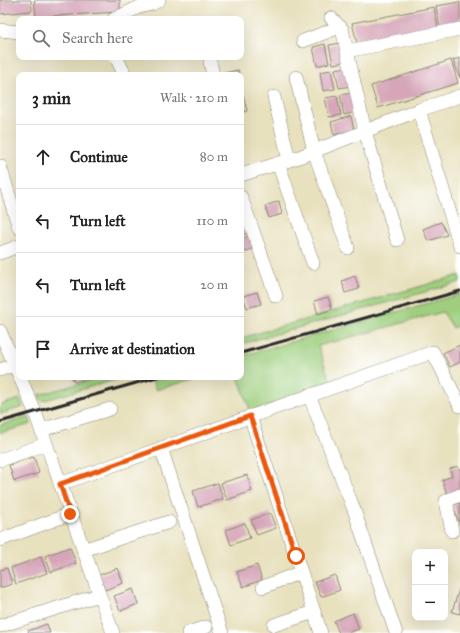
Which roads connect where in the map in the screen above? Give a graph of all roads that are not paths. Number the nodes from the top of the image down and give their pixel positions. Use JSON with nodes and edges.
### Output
{"nodes":[{"id":1,"x":159,"y":0,"type":"edge"},
{"id":2,"x":144,"y":3,"type":"edge"},
{"id":3,"x":120,"y":16,"type":"edge"},
{"id":4,"x":460,"y":29,"type":"edge"},
{"id":5,"x":0,"y":30,"type":"edge"},
{"id":6,"x":16,"y":32,"type":"edge"},
{"id":7,"x":303,"y":41,"type":"dead end"},
{"id":8,"x":347,"y":51,"type":"junction"},
{"id":9,"x":118,"y":60,"type":"edge"},
{"id":10,"x":124,"y":72,"type":"edge"},
{"id":11,"x":296,"y":77,"type":"dead end"},
{"id":12,"x":460,"y":96,"type":"edge"},
{"id":13,"x":274,"y":97,"type":"dead end"},
{"id":14,"x":419,"y":110,"type":"junction"},
{"id":15,"x":365,"y":130,"type":"junction"},
{"id":16,"x":314,"y":151,"type":"junction"},
{"id":17,"x":284,"y":162,"type":"junction"},
{"id":18,"x":0,"y":166,"type":"edge"},
{"id":19,"x":244,"y":174,"type":"edge"},
{"id":20,"x":244,"y":205,"type":"edge"},
{"id":21,"x":16,"y":218,"type":"edge"},
{"id":22,"x":397,"y":240,"type":"dead end"},
{"id":23,"x":460,"y":246,"type":"edge"},
{"id":24,"x":16,"y":247,"type":"edge"},
{"id":25,"x":348,"y":248,"type":"dead end"},
{"id":26,"x":0,"y":252,"type":"edge"},
{"id":27,"x":313,"y":263,"type":"dead end"},
{"id":28,"x":276,"y":296,"type":"dead end"},
{"id":29,"x":1,"y":336,"type":"edge"},
{"id":30,"x":14,"y":365,"type":"junction"},
{"id":31,"x":16,"y":369,"type":"edge"},
{"id":32,"x":0,"y":370,"type":"edge"},
{"id":33,"x":21,"y":380,"type":"edge"},
{"id":34,"x":309,"y":395,"type":"junction"},
{"id":35,"x":460,"y":406,"type":"edge"},
{"id":36,"x":110,"y":409,"type":"dead end"},
{"id":37,"x":250,"y":416,"type":"junction"},
{"id":38,"x":41,"y":430,"type":"junction"},
{"id":39,"x":46,"y":444,"type":"junction"},
{"id":40,"x":161,"y":448,"type":"junction"},
{"id":41,"x":0,"y":460,"type":"edge"},
{"id":42,"x":60,"y":484,"type":"junction"},
{"id":43,"x":460,"y":495,"type":"edge"},
{"id":44,"x":70,"y":514,"type":"junction"},
{"id":45,"x":169,"y":522,"type":"dead end"},
{"id":46,"x":452,"y":531,"type":"dead end"},
{"id":47,"x":0,"y":540,"type":"edge"},
{"id":48,"x":83,"y":550,"type":"junction"},
{"id":49,"x":301,"y":572,"type":"junction"},
{"id":50,"x":263,"y":587,"type":"dead end"},
{"id":51,"x":100,"y":595,"type":"junction"},
{"id":52,"x":314,"y":612,"type":"junction"},
{"id":53,"x":0,"y":626,"type":"edge"},
{"id":54,"x":274,"y":626,"type":"dead end"},
{"id":55,"x":206,"y":627,"type":"dead end"},
{"id":56,"x":112,"y":633,"type":"edge"},
{"id":57,"x":188,"y":633,"type":"edge"},
{"id":58,"x":222,"y":633,"type":"edge"},
{"id":59,"x":321,"y":633,"type":"edge"},
{"id":60,"x":396,"y":633,"type":"edge"}],
"edges":[{"from":1,"to":2,"type":"street"},
{"from":2,"to":3,"type":"street"},
{"from":4,"to":8,"type":"street"},
{"from":5,"to":6,"type":"street"},
{"from":7,"to":8,"type":"street"},
{"from":8,"to":15,"type":"street"},
{"from":9,"to":10,"type":"street"},
{"from":11,"to":16,"type":"street"},
{"from":12,"to":14,"type":"street"},
{"from":13,"to":17,"type":"street"},
{"from":14,"to":15,"type":"street"},
{"from":14,"to":23,"type":"street"},
{"from":15,"to":16,"type":"street"},
{"from":15,"to":22,"type":"street"},
{"from":16,"to":17,"type":"street"},
{"from":16,"to":25,"type":"street"},
{"from":17,"to":19,"type":"street"},
{"from":17,"to":27,"type":"street"},
{"from":18,"to":21,"type":"street"},
{"from":20,"to":28,"type":"street"},
{"from":24,"to":26,"type":"street"},
{"from":29,"to":30,"type":"street"},
{"from":30,"to":31,"type":"street"},
{"from":30,"to":32,"type":"street"},
{"from":33,"to":38,"type":"street"},
{"from":34,"to":35,"type":"street"},
{"from":34,"to":37,"type":"street"},
{"from":34,"to":60,"type":"street"},
{"from":36,"to":38,"type":"street"},
{"from":37,"to":40,"type":"street"},
{"from":37,"to":49,"type":"street"},
{"from":38,"to":39,"type":"street"},
{"from":39,"to":41,"type":"street"},
{"from":39,"to":42,"type":"street"},
{"from":40,"to":42,"type":"street"},
{"from":40,"to":58,"type":"street"},
{"from":42,"to":44,"type":"street"},
{"from":43,"to":46,"type":"street"},
{"from":44,"to":47,"type":"street"},
{"from":44,"to":48,"type":"street"},
{"from":45,"to":48,"type":"street"},
{"from":48,"to":51,"type":"street"},
{"from":49,"to":50,"type":"street"},
{"from":49,"to":52,"type":"street"},
{"from":51,"to":53,"type":"street"},
{"from":51,"to":56,"type":"street"},
{"from":52,"to":54,"type":"street"},
{"from":52,"to":59,"type":"street"},
{"from":55,"to":57,"type":"street"}]}
